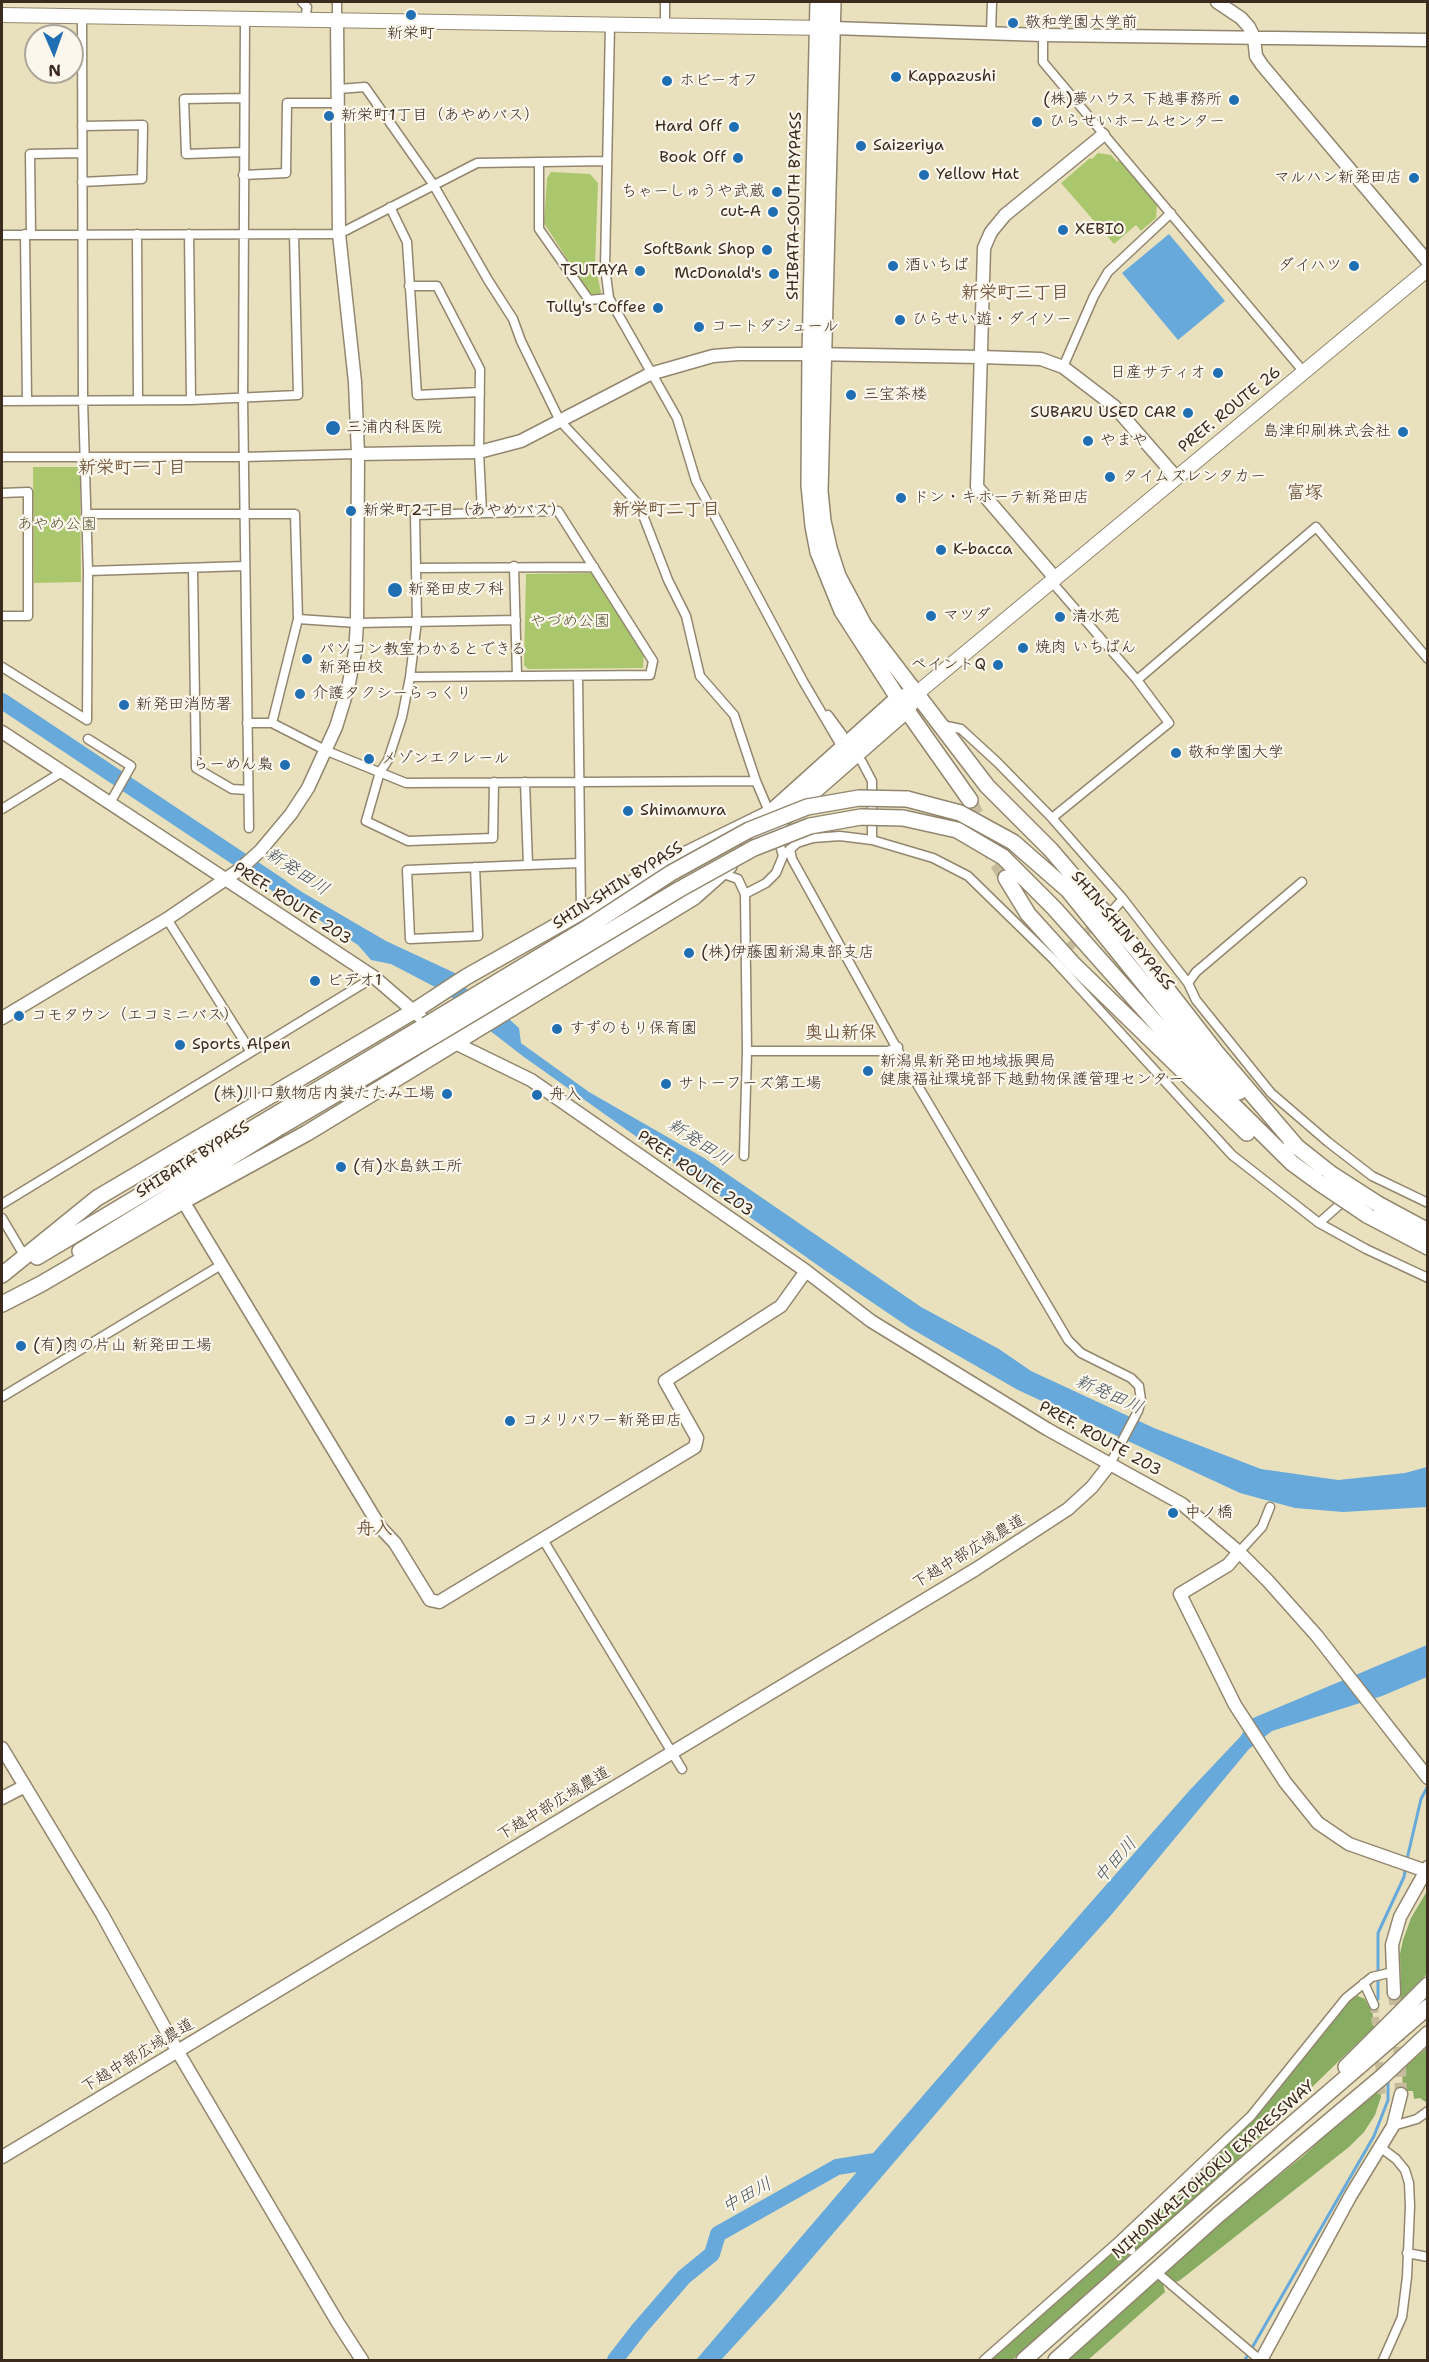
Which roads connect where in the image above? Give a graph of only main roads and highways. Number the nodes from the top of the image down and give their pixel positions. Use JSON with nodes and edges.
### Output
{"nodes":[{"id":1,"x":818,"y":2,"type":"edge"},
{"id":2,"x":833,"y":2,"type":"edge"},
{"id":3,"x":2,"y":15,"type":"edge"},
{"id":4,"x":825,"y":28,"type":"junction"},
{"id":5,"x":1428,"y":269,"type":"edge"},
{"id":6,"x":817,"y":354,"type":"junction"},
{"id":7,"x":916,"y":694,"type":"junction"},
{"id":8,"x":902,"y":704,"type":"junction"},
{"id":9,"x":970,"y":800,"type":"tunnel mouth"},
{"id":10,"x":772,"y":819,"type":"junction"},
{"id":11,"x":1006,"y":878,"type":"tunnel mouth"},
{"id":12,"x":431,"y":1030,"type":"junction"},
{"id":13,"x":278,"y":1120,"type":"junction"},
{"id":14,"x":1298,"y":1148,"type":"junction"},
{"id":15,"x":1292,"y":1163,"type":"junction"},
{"id":16,"x":1324,"y":1178,"type":"junction"},
{"id":17,"x":1372,"y":1210,"type":"junction"},
{"id":18,"x":1428,"y":1231,"type":"edge"},
{"id":19,"x":1428,"y":1247,"type":"edge"},
{"id":20,"x":2,"y":1277,"type":"edge"},
{"id":21,"x":2,"y":1299,"type":"edge"},
{"id":22,"x":2,"y":1304,"type":"edge"},
{"id":23,"x":1428,"y":1985,"type":"edge"},
{"id":24,"x":1428,"y":2007,"type":"edge"},
{"id":25,"x":1428,"y":2034,"type":"edge"},
{"id":26,"x":1428,"y":2040,"type":"edge"},
{"id":27,"x":1382,"y":2077,"type":"junction"},
{"id":28,"x":1233,"y":2175,"type":"junction"},
{"id":29,"x":1024,"y":2361,"type":"edge"},
{"id":30,"x":1056,"y":2361,"type":"edge"}],
"edges":[{"from":1,"to":4,"type":"highway","name":"SHIBATA-SOUTH BYPASS"},
{"from":2,"to":4,"type":"highway","name":"SHIBATA-SOUTH BYPASS"},
{"from":3,"to":4,"type":"main road"},
{"from":4,"to":6,"type":"highway","name":"SHIBATA-SOUTH BYPASS"},
{"from":5,"to":7,"type":"main road","name":"PREF. ROUTE 26"},
{"from":6,"to":7,"type":"highway","name":"SHIBATA-SOUTH BYPASS"},
{"from":6,"to":8,"type":"highway","name":"SHIBATA-SOUTH BYPASS"},
{"from":7,"to":8,"type":"highway"},
{"from":7,"to":14,"type":"highway","name":"SHIBATA-SOUTH BYPASS"},
{"from":8,"to":9,"type":"highway","name":"SHIBATA-SOUTH BYPASS"},
{"from":8,"to":10,"type":"highway"},
{"from":8,"to":10,"type":"highway"},
{"from":10,"to":20,"type":"highway"},
{"from":10,"to":22,"type":"highway"},
{"from":11,"to":15,"type":"highway"},
{"from":12,"to":13,"type":"highway","name":"SHIBATA BYPASS"},
{"from":12,"to":14,"type":"highway","name":"SHIN-SHIN BYPASS","bridge":true},
{"from":12,"to":15,"type":"highway","name":"SHIN-SHIN BYPASS","bridge":true},
{"from":13,"to":20,"type":"highway","name":"SHIBATA BYPASS"},
{"from":13,"to":21,"type":"highway","name":"SHIBATA BYPASS"},
{"from":14,"to":16,"type":"highway","name":"SHIN-SHIN BYPASS"},
{"from":15,"to":16,"type":"highway","name":"SHIN-SHIN BYPASS"},
{"from":16,"to":17,"type":"highway","name":"SHIN-SHIN BYPASS","bridge":true},
{"from":17,"to":18,"type":"highway","name":"SHIN-SHIN BYPASS"},
{"from":17,"to":19,"type":"highway","name":"SHIN-SHIN BYPASS"},
{"from":23,"to":28,"type":"highway"},
{"from":24,"to":28,"type":"highway","name":"NIHONKAI-TOHOKU EXPRESSWAY"},
{"from":25,"to":27,"type":"highway"},
{"from":26,"to":27,"type":"highway"},
{"from":27,"to":30,"type":"highway"},
{"from":28,"to":29,"type":"highway","name":"NIHONKAI-TOHOKU EXPRESSWAY"}]}
